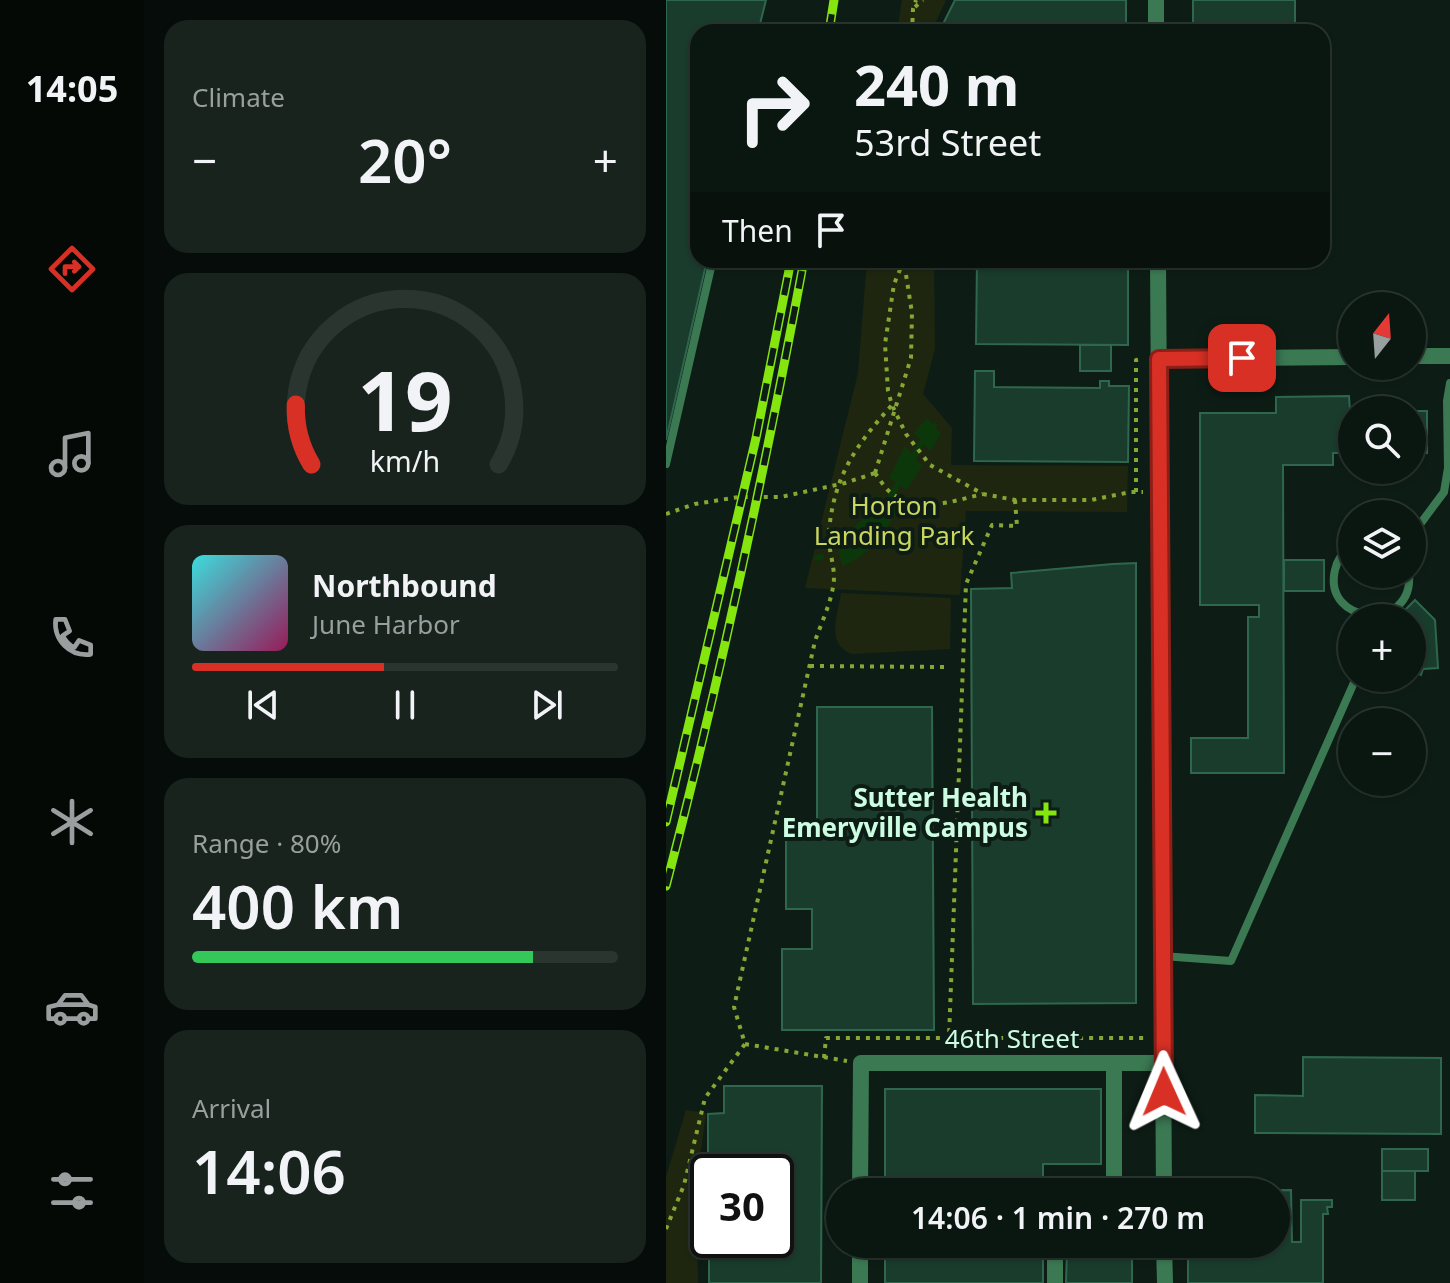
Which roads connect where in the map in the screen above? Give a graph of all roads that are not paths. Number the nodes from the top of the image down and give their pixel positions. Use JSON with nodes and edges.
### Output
{"nodes":[{"id":1,"x":1156,"y":0,"type":"edge"},
{"id":2,"x":1156,"y":24,"type":"edge"},
{"id":3,"x":711,"y":268,"type":"edge"},
{"id":4,"x":1158,"y":268,"type":"edge"},
{"id":5,"x":1426,"y":356,"type":"edge"},
{"id":6,"x":1450,"y":356,"type":"edge"},
{"id":7,"x":1338,"y":357,"type":"edge"},
{"id":8,"x":1159,"y":359,"type":"junction"},
{"id":9,"x":1450,"y":383,"type":"edge"},
{"id":10,"x":666,"y":464,"type":"edge"},
{"id":11,"x":1447,"y":491,"type":"edge"},
{"id":12,"x":1426,"y":517,"type":"edge"},
{"id":13,"x":1338,"y":559,"type":"edge"},
{"id":14,"x":1344,"y":604,"type":"edge"},
{"id":15,"x":1350,"y":692,"type":"edge"},
{"id":16,"x":1162,"y":956,"type":"junction"},
{"id":17,"x":1114,"y":1063,"type":"junction"},
{"id":18,"x":1163,"y":1063,"type":"junction"},
{"id":19,"x":860,"y":1178,"type":"edge"},
{"id":20,"x":1114,"y":1178,"type":"edge"},
{"id":21,"x":1164,"y":1178,"type":"edge"},
{"id":22,"x":860,"y":1258,"type":"edge"},
{"id":23,"x":1055,"y":1258,"type":"edge"},
{"id":24,"x":1164,"y":1258,"type":"edge"},
{"id":25,"x":860,"y":1283,"type":"edge"},
{"id":26,"x":1055,"y":1283,"type":"edge"},
{"id":27,"x":1165,"y":1283,"type":"edge"}],
"edges":[{"from":1,"to":2,"type":"street"},
{"from":3,"to":10,"type":"lane"},
{"from":4,"to":8,"type":"street"},
{"from":5,"to":6,"type":"street"},
{"from":7,"to":8,"type":"street"},
{"from":8,"to":16,"type":"street"},
{"from":9,"to":11,"type":"lane"},
{"from":11,"to":12,"type":"lane"},
{"from":13,"to":14,"type":"lane"},
{"from":15,"to":16,"type":"lane"},
{"from":16,"to":18,"type":"street"},
{"from":17,"to":18,"type":"street","name":"46th Street"},
{"from":17,"to":19,"type":"street","name":"46th Street"},
{"from":17,"to":20,"type":"street"},
{"from":18,"to":21,"type":"street"},
{"from":22,"to":25,"type":"street"},
{"from":23,"to":26,"type":"street"},
{"from":24,"to":27,"type":"street"}]}
